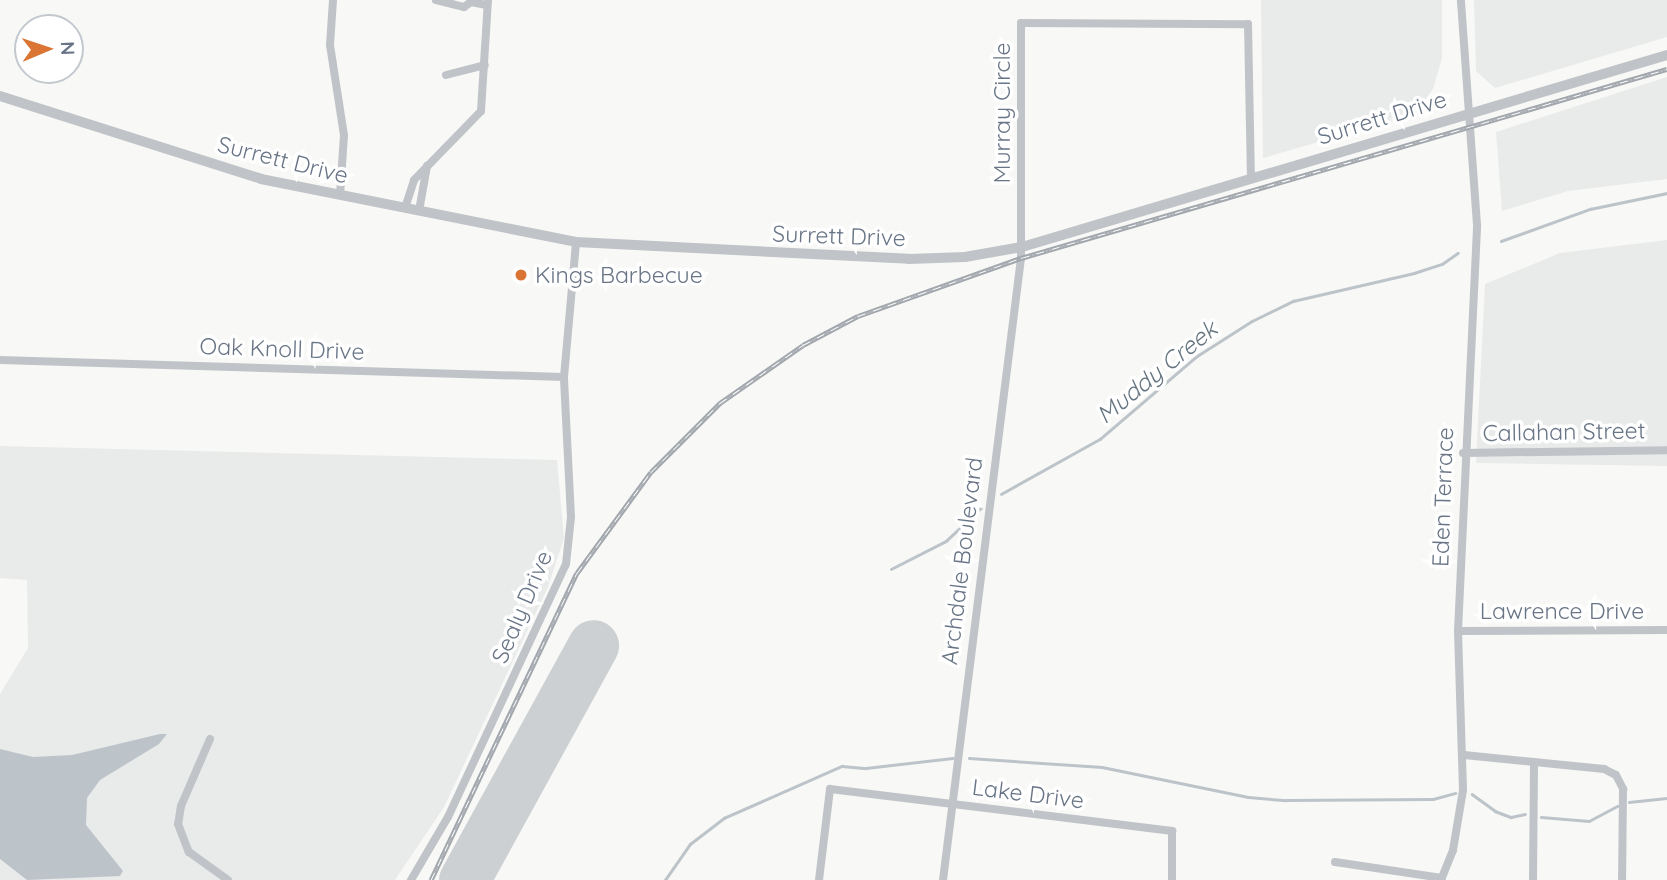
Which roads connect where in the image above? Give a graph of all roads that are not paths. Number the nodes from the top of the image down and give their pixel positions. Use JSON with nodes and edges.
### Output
{"nodes":[{"id":1,"x":332,"y":0,"type":"edge"},
{"id":2,"x":436,"y":0,"type":"edge"},
{"id":3,"x":1461,"y":0,"type":"edge"},
{"id":4,"x":470,"y":1,"type":"edge"},
{"id":5,"x":487,"y":3,"type":"edge"},
{"id":6,"x":1667,"y":55,"type":"edge"},
{"id":7,"x":485,"y":65,"type":"junction"},
{"id":8,"x":446,"y":75,"type":"dead end"},
{"id":9,"x":0,"y":96,"type":"edge"},
{"id":10,"x":1468,"y":112,"type":"junction"},
{"id":11,"x":427,"y":166,"type":"junction"},
{"id":12,"x":1251,"y":177,"type":"junction"},
{"id":13,"x":340,"y":195,"type":"junction"},
{"id":14,"x":405,"y":208,"type":"junction"},
{"id":15,"x":419,"y":211,"type":"junction"},
{"id":16,"x":576,"y":242,"type":"junction"},
{"id":17,"x":1022,"y":247,"type":"junction"},
{"id":18,"x":0,"y":360,"type":"edge"},
{"id":19,"x":564,"y":377,"type":"junction"},
{"id":20,"x":1667,"y":450,"type":"edge"},
{"id":21,"x":1463,"y":453,"type":"junction"},
{"id":22,"x":1667,"y":630,"type":"edge"},
{"id":23,"x":1458,"y":631,"type":"junction"},
{"id":24,"x":210,"y":739,"type":"dead end"},
{"id":25,"x":1464,"y":755,"type":"junction"},
{"id":26,"x":1534,"y":762,"type":"junction"},
{"id":27,"x":953,"y":804,"type":"junction"},
{"id":28,"x":1335,"y":862,"type":"dead end"},
{"id":29,"x":1441,"y":879,"type":"edge"},
{"id":30,"x":228,"y":880,"type":"edge"},
{"id":31,"x":411,"y":880,"type":"edge"},
{"id":32,"x":819,"y":880,"type":"edge"},
{"id":33,"x":943,"y":880,"type":"edge"},
{"id":34,"x":1172,"y":880,"type":"edge"},
{"id":35,"x":1533,"y":880,"type":"edge"},
{"id":36,"x":1622,"y":880,"type":"edge"}],
"edges":[{"from":1,"to":13,"type":"street"},
{"from":2,"to":4,"type":"street"},
{"from":3,"to":10,"type":"street","name":"Eden Terrace"},
{"from":4,"to":5,"type":"street"},
{"from":5,"to":7,"type":"street"},
{"from":6,"to":10,"type":"street","name":"Surrett Drive"},
{"from":7,"to":8,"type":"street"},
{"from":7,"to":11,"type":"street"},
{"from":9,"to":13,"type":"street","name":"Surrett Drive"},
{"from":10,"to":12,"type":"street","name":"Surrett Drive"},
{"from":10,"to":21,"type":"street","name":"Eden Terrace"},
{"from":11,"to":14,"type":"street"},
{"from":11,"to":15,"type":"street"},
{"from":12,"to":17,"type":"street","name":"Surrett Drive"},
{"from":12,"to":17,"type":"street","name":"Murray Circle"},
{"from":13,"to":14,"type":"street","name":"Surrett Drive"},
{"from":14,"to":15,"type":"street","name":"Surrett Drive"},
{"from":15,"to":16,"type":"street","name":"Surrett Drive"},
{"from":16,"to":17,"type":"street","name":"Surrett Drive"},
{"from":16,"to":19,"type":"street","name":"Sealy Drive"},
{"from":17,"to":27,"type":"street","name":"Archdale Boulevard"},
{"from":18,"to":19,"type":"street","name":"Oak Knoll Drive"},
{"from":19,"to":31,"type":"street","name":"Sealy Drive"},
{"from":20,"to":21,"type":"street","name":"Callahan Street"},
{"from":21,"to":23,"type":"street","name":"Eden Terrace"},
{"from":22,"to":23,"type":"street","name":"Lawrence Drive"},
{"from":23,"to":25,"type":"street","name":"Eden Terrace"},
{"from":24,"to":30,"type":"street"},
{"from":25,"to":26,"type":"street"},
{"from":25,"to":29,"type":"street","name":"Eden Terrace"},
{"from":26,"to":35,"type":"street"},
{"from":26,"to":36,"type":"street"},
{"from":27,"to":32,"type":"street","name":"Lake Drive"},
{"from":27,"to":33,"type":"street","name":"Archdale Boulevard"},
{"from":27,"to":34,"type":"street","name":"Lake Drive"},
{"from":28,"to":29,"type":"street"}]}
